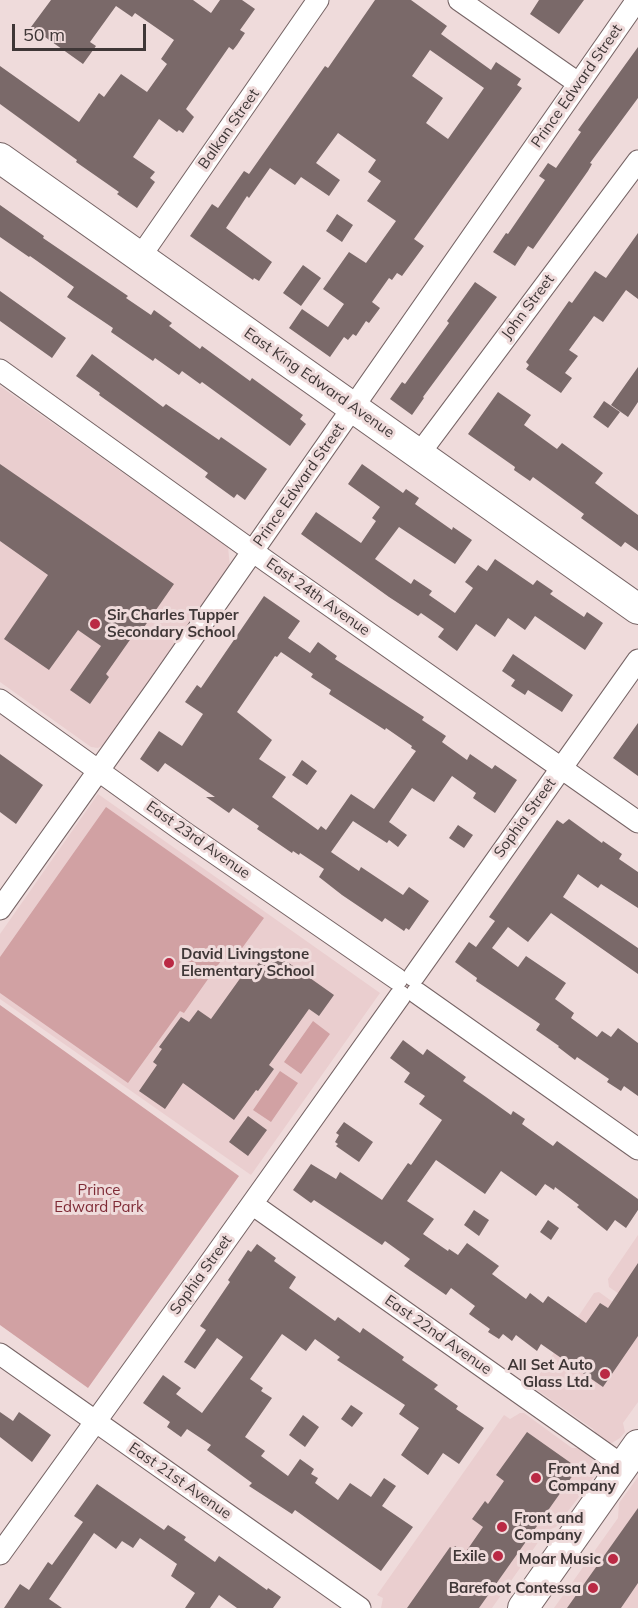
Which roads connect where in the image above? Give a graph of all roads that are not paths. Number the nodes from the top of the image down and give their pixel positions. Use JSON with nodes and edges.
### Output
{"nodes":[{"id":1,"x":318,"y":0,"type":"edge"},
{"id":2,"x":459,"y":0,"type":"edge"},
{"id":3,"x":637,"y":0,"type":"edge"},
{"id":4,"x":578,"y":83,"type":"junction"},
{"id":5,"x":0,"y":158,"type":"edge"},
{"id":6,"x":638,"y":161,"type":"edge"},
{"id":7,"x":140,"y":257,"type":"junction"},
{"id":8,"x":0,"y":370,"type":"edge"},
{"id":9,"x":353,"y":407,"type":"junction"},
{"id":10,"x":419,"y":453,"type":"junction"},
{"id":11,"x":253,"y":552,"type":"junction"},
{"id":12,"x":638,"y":609,"type":"edge"},
{"id":13,"x":638,"y":660,"type":"edge"},
{"id":14,"x":0,"y":700,"type":"edge"},
{"id":15,"x":561,"y":768,"type":"junction"},
{"id":16,"x":98,"y":770,"type":"junction"},
{"id":17,"x":638,"y":822,"type":"edge"},
{"id":18,"x":0,"y":909,"type":"edge"},
{"id":19,"x":407,"y":986,"type":"junction"},
{"id":20,"x":638,"y":1149,"type":"edge"},
{"id":21,"x":252,"y":1204,"type":"junction"},
{"id":22,"x":0,"y":1354,"type":"edge"},
{"id":23,"x":95,"y":1422,"type":"junction"},
{"id":24,"x":631,"y":1456,"type":"edge"},
{"id":25,"x":0,"y":1554,"type":"edge"},
{"id":26,"x":360,"y":1608,"type":"edge"},
{"id":27,"x":523,"y":1608,"type":"edge"}],
"edges":[{"from":1,"to":7,"type":"street","name":"Balkan Street"},
{"from":2,"to":4,"type":"street"},
{"from":3,"to":4,"type":"street","name":"Prince Edward Street"},
{"from":4,"to":9,"type":"street","name":"Prince Edward Street"},
{"from":5,"to":7,"type":"main road","name":"East King Edward Avenue"},
{"from":6,"to":10,"type":"street","name":"John Street"},
{"from":7,"to":9,"type":"main road","name":"East King Edward Avenue"},
{"from":8,"to":11,"type":"street","name":"East 24th Avenue"},
{"from":9,"to":10,"type":"main road","name":"East King Edward Avenue"},
{"from":9,"to":11,"type":"street","name":"Prince Edward Street"},
{"from":10,"to":12,"type":"main road","name":"East King Edward Avenue"},
{"from":11,"to":15,"type":"street","name":"East 24th Avenue"},
{"from":11,"to":16,"type":"street","name":"Prince Edward Street"},
{"from":13,"to":15,"type":"street","name":"Sophia Street"},
{"from":14,"to":16,"type":"street","name":"East 23rd Avenue"},
{"from":15,"to":17,"type":"street","name":"East 24th Avenue"},
{"from":15,"to":19,"type":"street","name":"Sophia Street"},
{"from":16,"to":18,"type":"street","name":"Prince Edward Street"},
{"from":16,"to":19,"type":"street","name":"East 23rd Avenue"},
{"from":19,"to":20,"type":"street","name":"East 23rd Avenue"},
{"from":19,"to":21,"type":"street","name":"Sophia Street"},
{"from":21,"to":23,"type":"street","name":"Sophia Street"},
{"from":21,"to":24,"type":"street","name":"East 22nd Avenue"},
{"from":22,"to":23,"type":"street","name":"East 21st Avenue"},
{"from":23,"to":25,"type":"street","name":"Sophia Street"},
{"from":23,"to":26,"type":"street","name":"East 21st Avenue"},
{"from":24,"to":27,"type":"main road"}]}
